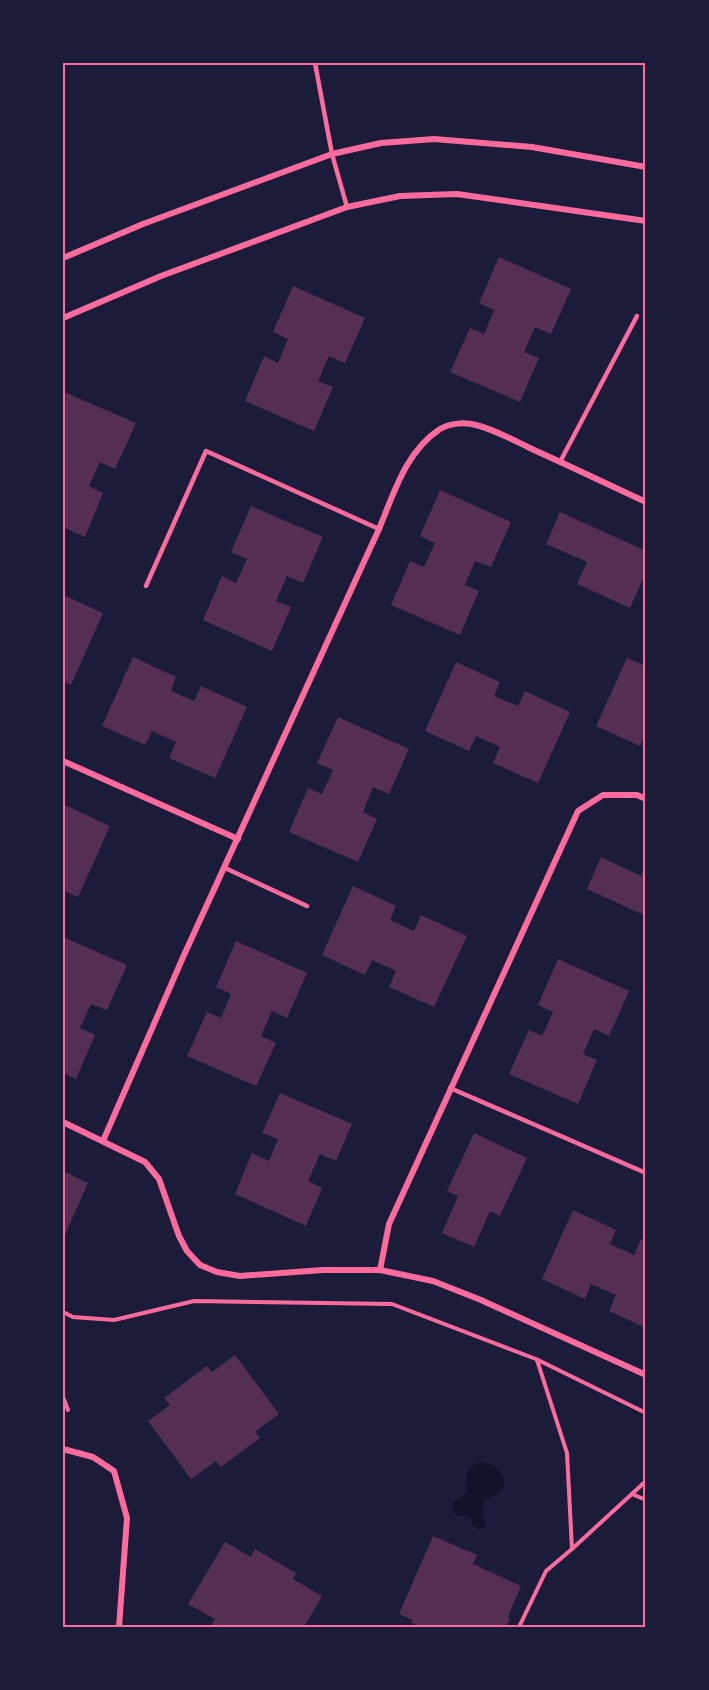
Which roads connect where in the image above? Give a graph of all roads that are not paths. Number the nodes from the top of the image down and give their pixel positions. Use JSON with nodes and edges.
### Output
{"nodes":[{"id":1,"x":315,"y":63,"type":"edge"},
{"id":2,"x":332,"y":154,"type":"junction"},
{"id":3,"x":646,"y":167,"type":"edge"},
{"id":4,"x":347,"y":207,"type":"junction"},
{"id":5,"x":646,"y":221,"type":"edge"},
{"id":6,"x":63,"y":258,"type":"edge"},
{"id":7,"x":637,"y":316,"type":"dead end"},
{"id":8,"x":63,"y":318,"type":"edge"},
{"id":9,"x":560,"y":462,"type":"junction"},
{"id":10,"x":646,"y":502,"type":"edge"},
{"id":11,"x":380,"y":529,"type":"junction"},
{"id":12,"x":146,"y":586,"type":"dead end"},
{"id":13,"x":63,"y":761,"type":"edge"},
{"id":14,"x":646,"y":799,"type":"edge"},
{"id":15,"x":238,"y":839,"type":"junction"},
{"id":16,"x":225,"y":868,"type":"junction"},
{"id":17,"x":307,"y":906,"type":"dead end"},
{"id":18,"x":450,"y":1088,"type":"junction"},
{"id":19,"x":63,"y":1122,"type":"edge"},
{"id":20,"x":103,"y":1141,"type":"junction"},
{"id":21,"x":646,"y":1173,"type":"edge"},
{"id":22,"x":380,"y":1270,"type":"junction"},
{"id":23,"x":646,"y":1375,"type":"edge"},
{"id":24,"x":63,"y":1449,"type":"edge"},
{"id":25,"x":119,"y":1627,"type":"edge"}],
"edges":[{"from":1,"to":2,"type":"lane"},
{"from":2,"to":3,"type":"street"},
{"from":2,"to":4,"type":"lane"},
{"from":2,"to":6,"type":"street"},
{"from":4,"to":5,"type":"street"},
{"from":4,"to":8,"type":"street"},
{"from":7,"to":9,"type":"lane"},
{"from":9,"to":10,"type":"street"},
{"from":9,"to":11,"type":"street"},
{"from":11,"to":12,"type":"lane"},
{"from":11,"to":15,"type":"street"},
{"from":13,"to":15,"type":"street"},
{"from":14,"to":18,"type":"street"},
{"from":15,"to":16,"type":"street"},
{"from":16,"to":17,"type":"lane"},
{"from":16,"to":20,"type":"street"},
{"from":18,"to":21,"type":"lane"},
{"from":18,"to":22,"type":"street"},
{"from":19,"to":20,"type":"street"},
{"from":20,"to":22,"type":"street"},
{"from":22,"to":23,"type":"street"},
{"from":24,"to":25,"type":"street"}]}
